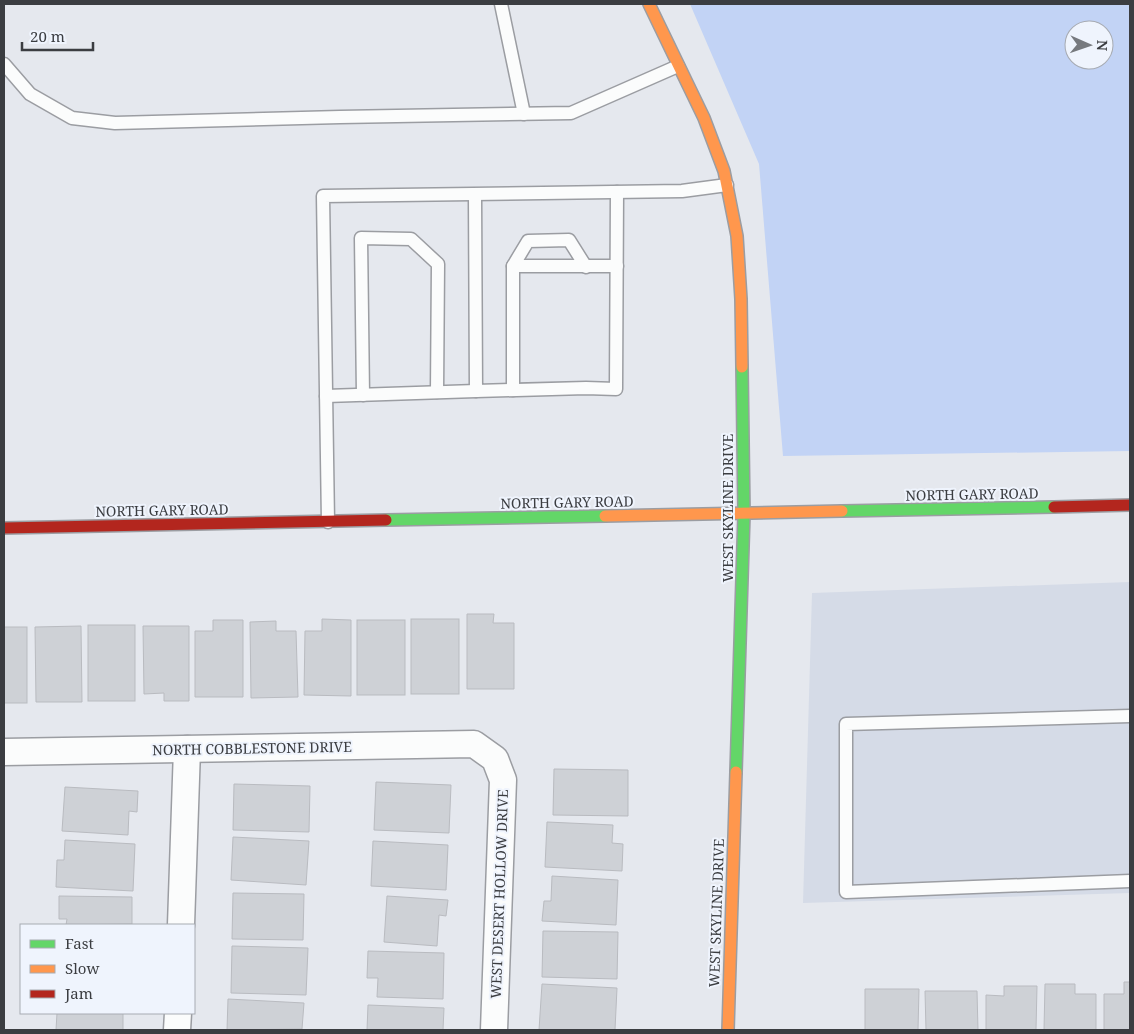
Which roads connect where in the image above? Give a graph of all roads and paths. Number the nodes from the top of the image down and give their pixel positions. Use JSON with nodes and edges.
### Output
{"nodes":[{"id":1,"x":501,"y":4,"type":"edge"},
{"id":2,"x":649,"y":4,"type":"edge"},
{"id":3,"x":4,"y":64,"type":"edge"},
{"id":4,"x":678,"y":66,"type":"junction"},
{"id":5,"x":524,"y":114,"type":"junction"},
{"id":6,"x":727,"y":185,"type":"junction"},
{"id":7,"x":618,"y":192,"type":"junction"},
{"id":8,"x":475,"y":194,"type":"junction"},
{"id":9,"x":513,"y":266,"type":"junction"},
{"id":10,"x":617,"y":266,"type":"junction"},
{"id":11,"x":586,"y":267,"type":"junction"},
{"id":12,"x":513,"y":390,"type":"junction"},
{"id":13,"x":476,"y":391,"type":"junction"},
{"id":14,"x":437,"y":392,"type":"junction"},
{"id":15,"x":363,"y":395,"type":"junction"},
{"id":16,"x":326,"y":396,"type":"junction"},
{"id":17,"x":1130,"y":505,"type":"edge"},
{"id":18,"x":744,"y":514,"type":"junction"},
{"id":19,"x":328,"y":522,"type":"junction"},
{"id":20,"x":4,"y":528,"type":"edge"},
{"id":21,"x":1130,"y":716,"type":"edge"},
{"id":22,"x":187,"y":749,"type":"junction"},
{"id":23,"x":4,"y":752,"type":"edge"},
{"id":24,"x":495,"y":758,"type":"joint"},
{"id":25,"x":1130,"y":882,"type":"edge"},
{"id":26,"x":181,"y":924,"type":"edge"},
{"id":27,"x":178,"y":1014,"type":"edge"},
{"id":28,"x":177,"y":1030,"type":"edge"},
{"id":29,"x":494,"y":1030,"type":"edge"},
{"id":30,"x":728,"y":1030,"type":"edge"}],
"edges":[{"from":1,"to":5,"type":"lane"},
{"from":2,"to":4,"type":"main road","name":"WEST SKYLINE DRIVE"},
{"from":3,"to":5,"type":"lane"},
{"from":4,"to":5,"type":"lane"},
{"from":4,"to":6,"type":"main road","name":"WEST SKYLINE DRIVE"},
{"from":6,"to":7,"type":"lane"},
{"from":6,"to":18,"type":"main road","name":"WEST SKYLINE DRIVE"},
{"from":7,"to":8,"type":"lane"},
{"from":7,"to":10,"type":"lane"},
{"from":8,"to":13,"type":"lane"},
{"from":8,"to":16,"type":"lane"},
{"from":9,"to":11,"type":"lane"},
{"from":9,"to":11,"type":"lane"},
{"from":9,"to":12,"type":"lane"},
{"from":10,"to":11,"type":"lane"},
{"from":10,"to":12,"type":"lane"},
{"from":12,"to":13,"type":"lane"},
{"from":13,"to":14,"type":"lane"},
{"from":14,"to":15,"type":"lane"},
{"from":14,"to":15,"type":"lane"},
{"from":15,"to":16,"type":"lane"},
{"from":16,"to":19,"type":"lane"},
{"from":17,"to":18,"type":"main road","name":"NORTH GARY ROAD"},
{"from":18,"to":19,"type":"main road","name":"NORTH GARY ROAD"},
{"from":18,"to":30,"type":"main road","name":"WEST SKYLINE DRIVE"},
{"from":19,"to":20,"type":"main road","name":"NORTH GARY ROAD"},
{"from":21,"to":25,"type":"lane"},
{"from":22,"to":23,"type":"street","name":"NORTH COBBLESTONE DRIVE"},
{"from":22,"to":24,"type":"street","name":"NORTH COBBLESTONE DRIVE"},
{"from":22,"to":26,"type":"street"},
{"from":24,"to":29,"type":"street","name":"WEST DESERT HOLLOW DRIVE"},
{"from":27,"to":28,"type":"street"}]}
